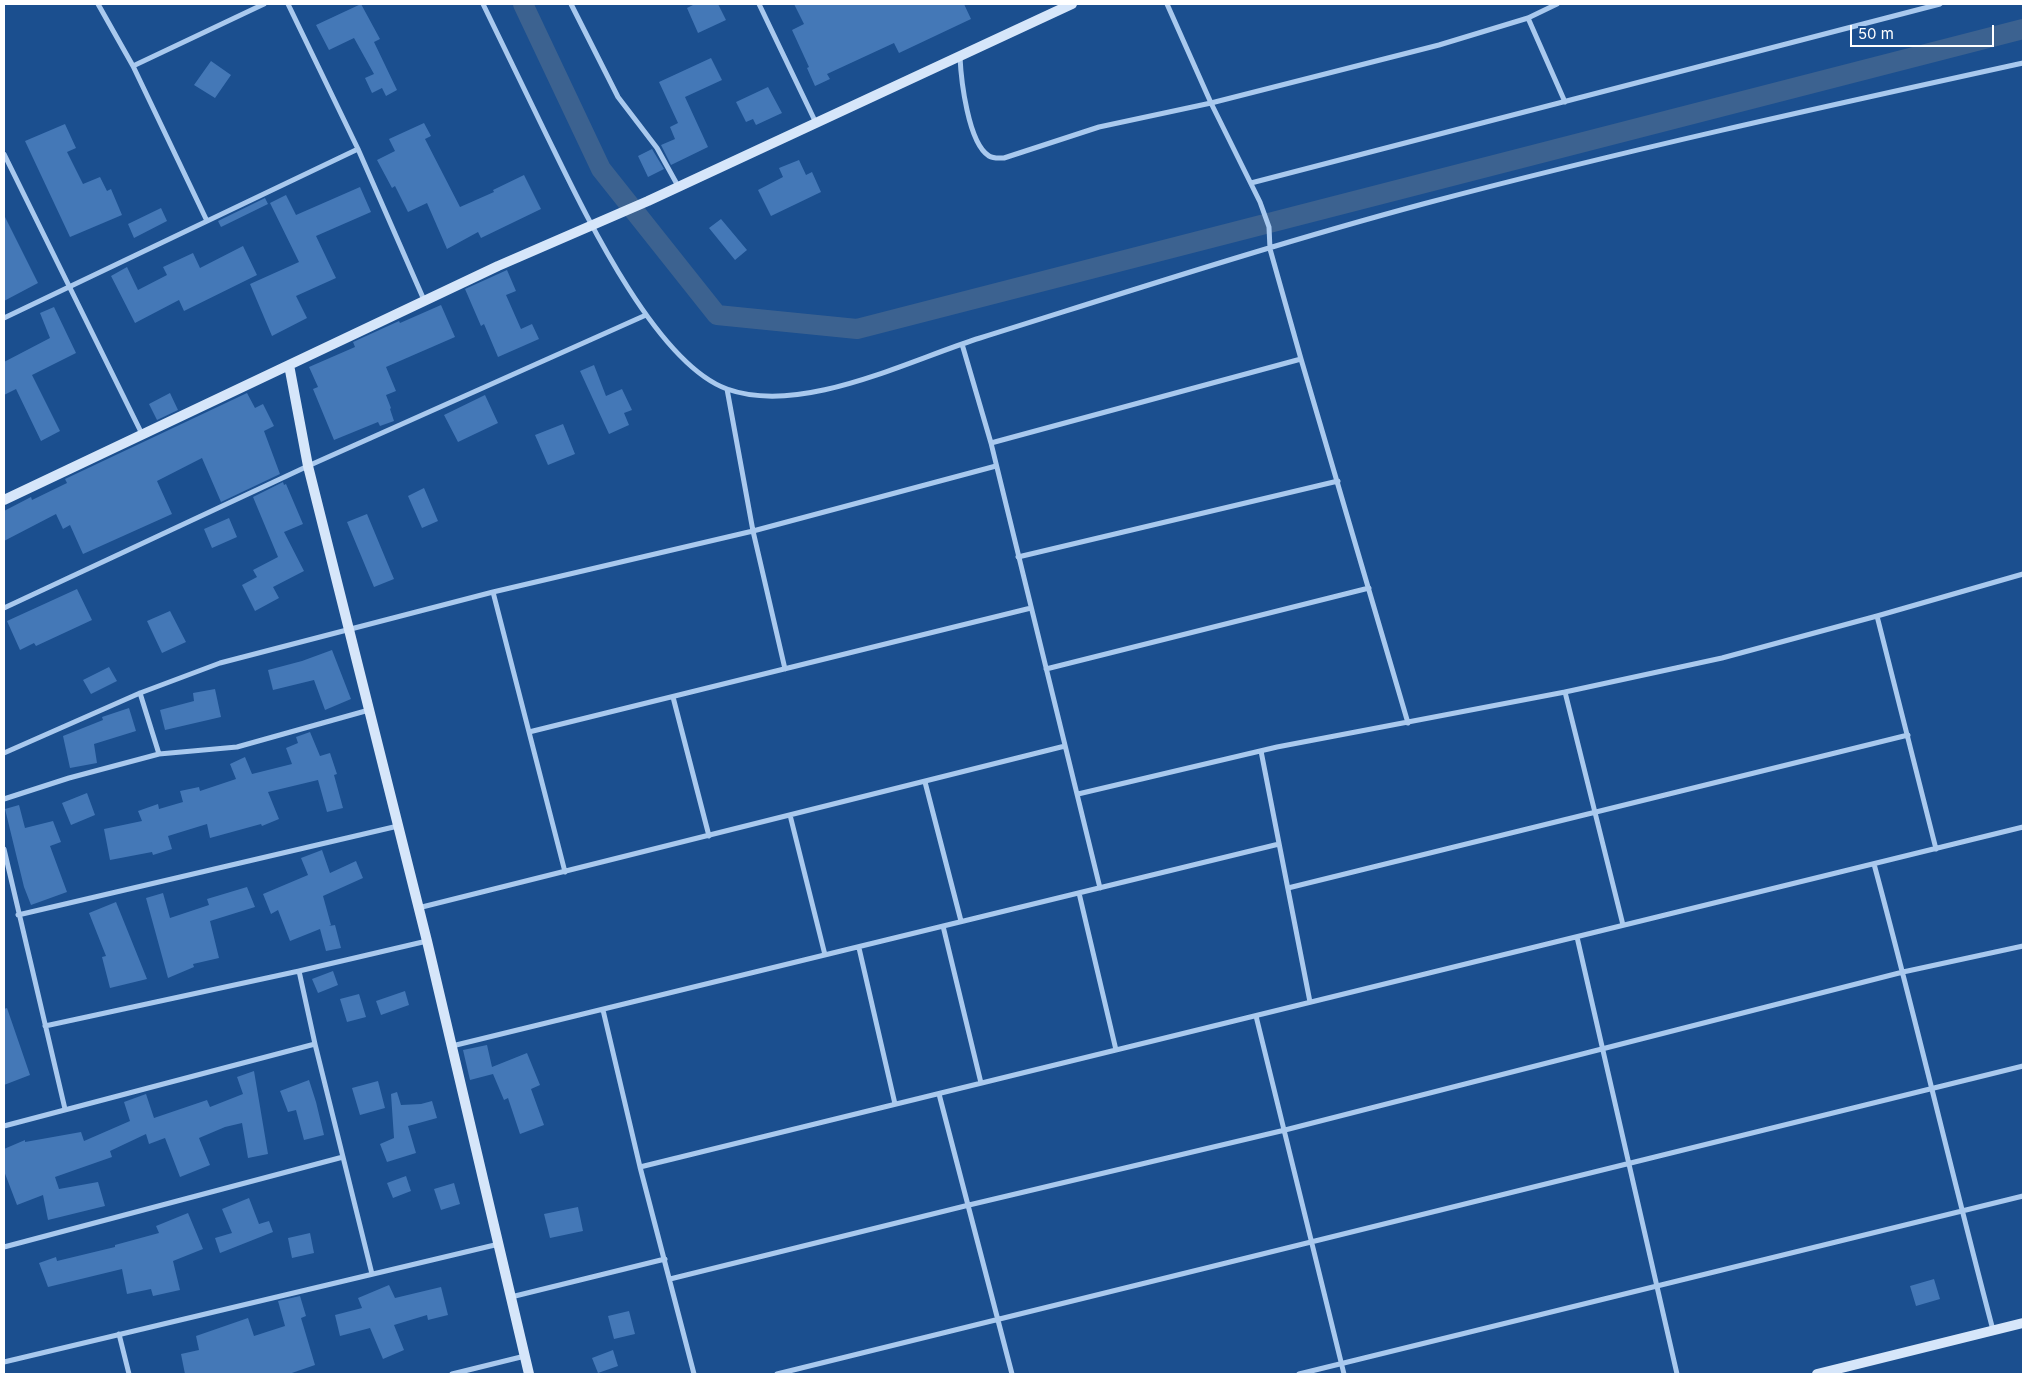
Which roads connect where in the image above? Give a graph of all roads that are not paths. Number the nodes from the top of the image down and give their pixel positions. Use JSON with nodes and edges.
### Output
{"nodes":[{"id":1,"x":98,"y":4,"type":"edge"},
{"id":2,"x":264,"y":4,"type":"edge"},
{"id":3,"x":288,"y":4,"type":"edge"},
{"id":4,"x":483,"y":4,"type":"edge"},
{"id":5,"x":571,"y":4,"type":"edge"},
{"id":6,"x":759,"y":4,"type":"edge"},
{"id":7,"x":1072,"y":4,"type":"edge"},
{"id":8,"x":1168,"y":4,"type":"edge"},
{"id":9,"x":1557,"y":4,"type":"edge"},
{"id":10,"x":1940,"y":4,"type":"edge"},
{"id":11,"x":1528,"y":18,"type":"junction"},
{"id":12,"x":960,"y":56,"type":"junction"},
{"id":13,"x":2023,"y":63,"type":"edge"},
{"id":14,"x":133,"y":66,"type":"junction"},
{"id":15,"x":1565,"y":102,"type":"junction"},
{"id":16,"x":1211,"y":103,"type":"junction"},
{"id":17,"x":816,"y":123,"type":"junction"},
{"id":18,"x":358,"y":149,"type":"junction"},
{"id":19,"x":4,"y":154,"type":"edge"},
{"id":20,"x":1251,"y":183,"type":"junction"},
{"id":21,"x":679,"y":187,"type":"junction"},
{"id":22,"x":207,"y":220,"type":"junction"},
{"id":23,"x":591,"y":227,"type":"junction"},
{"id":24,"x":1270,"y":249,"type":"junction"},
{"id":25,"x":68,"y":287,"type":"junction"},
{"id":26,"x":424,"y":300,"type":"junction"},
{"id":27,"x":646,"y":315,"type":"junction"},
{"id":28,"x":4,"y":318,"type":"edge"},
{"id":29,"x":962,"y":344,"type":"junction"},
{"id":30,"x":1301,"y":359,"type":"junction"},
{"id":31,"x":289,"y":365,"type":"junction"},
{"id":32,"x":727,"y":389,"type":"junction"},
{"id":33,"x":142,"y":434,"type":"junction"},
{"id":34,"x":991,"y":444,"type":"junction"},
{"id":35,"x":308,"y":466,"type":"junction"},
{"id":36,"x":996,"y":466,"type":"junction"},
{"id":37,"x":1338,"y":481,"type":"junction"},
{"id":38,"x":4,"y":500,"type":"edge"},
{"id":39,"x":753,"y":531,"type":"junction"},
{"id":40,"x":1018,"y":557,"type":"junction"},
{"id":41,"x":2023,"y":575,"type":"edge"},
{"id":42,"x":1369,"y":588,"type":"junction"},
{"id":43,"x":493,"y":592,"type":"junction"},
{"id":44,"x":4,"y":608,"type":"edge"},
{"id":45,"x":1031,"y":608,"type":"junction"},
{"id":46,"x":1877,"y":616,"type":"junction"},
{"id":47,"x":348,"y":628,"type":"junction"},
{"id":48,"x":1046,"y":668,"type":"junction"},
{"id":49,"x":785,"y":669,"type":"junction"},
{"id":50,"x":1565,"y":692,"type":"junction"},
{"id":51,"x":140,"y":693,"type":"junction"},
{"id":52,"x":673,"y":697,"type":"junction"},
{"id":53,"x":369,"y":710,"type":"junction"},
{"id":54,"x":1408,"y":723,"type":"junction"},
{"id":55,"x":529,"y":732,"type":"junction"},
{"id":56,"x":1908,"y":735,"type":"junction"},
{"id":57,"x":1065,"y":746,"type":"junction"},
{"id":58,"x":1261,"y":751,"type":"junction"},
{"id":59,"x":4,"y":753,"type":"edge"},
{"id":60,"x":159,"y":754,"type":"junction"},
{"id":61,"x":925,"y":782,"type":"junction"},
{"id":62,"x":1078,"y":794,"type":"junction"},
{"id":63,"x":4,"y":799,"type":"edge"},
{"id":64,"x":1596,"y":812,"type":"junction"},
{"id":65,"x":790,"y":815,"type":"junction"},
{"id":66,"x":398,"y":826,"type":"junction"},
{"id":67,"x":2023,"y":827,"type":"edge"},
{"id":68,"x":709,"y":836,"type":"junction"},
{"id":69,"x":1279,"y":844,"type":"junction"},
{"id":70,"x":4,"y":849,"type":"edge"},
{"id":71,"x":1936,"y":849,"type":"junction"},
{"id":72,"x":1874,"y":864,"type":"junction"},
{"id":73,"x":565,"y":872,"type":"junction"},
{"id":74,"x":1100,"y":888,"type":"junction"},
{"id":75,"x":1288,"y":888,"type":"junction"},
{"id":76,"x":1079,"y":893,"type":"junction"},
{"id":77,"x":418,"y":908,"type":"junction"},
{"id":78,"x":18,"y":914,"type":"junction"},
{"id":79,"x":961,"y":922,"type":"junction"},
{"id":80,"x":1624,"y":925,"type":"junction"},
{"id":81,"x":943,"y":926,"type":"junction"},
{"id":82,"x":1577,"y":937,"type":"junction"},
{"id":83,"x":427,"y":941,"type":"junction"},
{"id":84,"x":2023,"y":946,"type":"edge"},
{"id":85,"x":858,"y":948,"type":"junction"},
{"id":86,"x":825,"y":955,"type":"junction"},
{"id":87,"x":300,"y":972,"type":"junction"},
{"id":88,"x":1903,"y":972,"type":"junction"},
{"id":89,"x":1310,"y":1002,"type":"junction"},
{"id":90,"x":603,"y":1010,"type":"junction"},
{"id":91,"x":1256,"y":1016,"type":"junction"},
{"id":92,"x":45,"y":1026,"type":"junction"},
{"id":93,"x":315,"y":1044,"type":"junction"},
{"id":94,"x":451,"y":1046,"type":"junction"},
{"id":95,"x":1603,"y":1049,"type":"junction"},
{"id":96,"x":1116,"y":1050,"type":"junction"},
{"id":97,"x":2023,"y":1066,"type":"edge"},
{"id":98,"x":982,"y":1083,"type":"junction"},
{"id":99,"x":1933,"y":1089,"type":"junction"},
{"id":100,"x":939,"y":1094,"type":"junction"},
{"id":101,"x":895,"y":1104,"type":"junction"},
{"id":102,"x":65,"y":1109,"type":"junction"},
{"id":103,"x":4,"y":1126,"type":"edge"},
{"id":104,"x":1285,"y":1130,"type":"junction"},
{"id":105,"x":342,"y":1157,"type":"junction"},
{"id":106,"x":1629,"y":1164,"type":"junction"},
{"id":107,"x":640,"y":1167,"type":"junction"},
{"id":108,"x":2023,"y":1196,"type":"edge"},
{"id":109,"x":969,"y":1205,"type":"junction"},
{"id":110,"x":1962,"y":1211,"type":"junction"},
{"id":111,"x":1312,"y":1242,"type":"junction"},
{"id":112,"x":500,"y":1244,"type":"junction"},
{"id":113,"x":4,"y":1247,"type":"edge"},
{"id":114,"x":665,"y":1259,"type":"junction"},
{"id":115,"x":372,"y":1274,"type":"junction"},
{"id":116,"x":670,"y":1279,"type":"junction"},
{"id":117,"x":1657,"y":1287,"type":"junction"},
{"id":118,"x":511,"y":1297,"type":"junction"},
{"id":119,"x":999,"y":1319,"type":"junction"},
{"id":120,"x":2023,"y":1323,"type":"edge"},
{"id":121,"x":1993,"y":1330,"type":"junction"},
{"id":122,"x":119,"y":1334,"type":"junction"},
{"id":123,"x":525,"y":1356,"type":"junction"},
{"id":124,"x":4,"y":1362,"type":"edge"},
{"id":125,"x":1341,"y":1364,"type":"junction"},
{"id":126,"x":129,"y":1374,"type":"edge"},
{"id":127,"x":452,"y":1374,"type":"edge"},
{"id":128,"x":529,"y":1374,"type":"edge"},
{"id":129,"x":694,"y":1374,"type":"edge"},
{"id":130,"x":777,"y":1374,"type":"edge"},
{"id":131,"x":1012,"y":1374,"type":"edge"},
{"id":132,"x":1299,"y":1374,"type":"edge"},
{"id":133,"x":1344,"y":1374,"type":"edge"},
{"id":134,"x":1676,"y":1374,"type":"edge"},
{"id":135,"x":1817,"y":1374,"type":"edge"}],
"edges":[{"from":1,"to":14,"type":"street"},
{"from":2,"to":14,"type":"street"},
{"from":3,"to":18,"type":"street"},
{"from":4,"to":23,"type":"street"},
{"from":5,"to":21,"type":"street"},
{"from":6,"to":17,"type":"street"},
{"from":7,"to":12,"type":"street"},
{"from":8,"to":16,"type":"street"},
{"from":9,"to":11,"type":"street"},
{"from":10,"to":15,"type":"street"},
{"from":11,"to":15,"type":"street"},
{"from":11,"to":16,"type":"street"},
{"from":12,"to":16,"type":"street"},
{"from":12,"to":17,"type":"street"},
{"from":13,"to":24,"type":"street"},
{"from":14,"to":22,"type":"street"},
{"from":15,"to":20,"type":"street"},
{"from":16,"to":20,"type":"street"},
{"from":17,"to":21,"type":"street"},
{"from":18,"to":22,"type":"street"},
{"from":18,"to":26,"type":"street"},
{"from":19,"to":25,"type":"street"},
{"from":20,"to":24,"type":"street"},
{"from":21,"to":23,"type":"street"},
{"from":22,"to":25,"type":"street"},
{"from":23,"to":26,"type":"street"},
{"from":23,"to":27,"type":"street"},
{"from":24,"to":29,"type":"street"},
{"from":24,"to":30,"type":"street"},
{"from":25,"to":28,"type":"street"},
{"from":25,"to":33,"type":"street"},
{"from":26,"to":31,"type":"street"},
{"from":27,"to":32,"type":"street"},
{"from":27,"to":35,"type":"street"},
{"from":29,"to":32,"type":"street"},
{"from":29,"to":34,"type":"street"},
{"from":30,"to":34,"type":"street"},
{"from":30,"to":37,"type":"street"},
{"from":31,"to":33,"type":"street"},
{"from":31,"to":35,"type":"street"},
{"from":32,"to":39,"type":"street"},
{"from":33,"to":38,"type":"street"},
{"from":34,"to":36,"type":"street"},
{"from":35,"to":44,"type":"street"},
{"from":35,"to":47,"type":"street"},
{"from":36,"to":39,"type":"street"},
{"from":36,"to":40,"type":"street"},
{"from":37,"to":40,"type":"street"},
{"from":37,"to":42,"type":"street"},
{"from":39,"to":43,"type":"street"},
{"from":39,"to":49,"type":"street"},
{"from":40,"to":45,"type":"street"},
{"from":41,"to":46,"type":"street"},
{"from":42,"to":48,"type":"street"},
{"from":42,"to":54,"type":"street"},
{"from":43,"to":47,"type":"street"},
{"from":43,"to":55,"type":"street"},
{"from":45,"to":48,"type":"street"},
{"from":45,"to":49,"type":"street"},
{"from":46,"to":50,"type":"street"},
{"from":46,"to":56,"type":"street"},
{"from":47,"to":51,"type":"street"},
{"from":47,"to":53,"type":"street"},
{"from":48,"to":57,"type":"street"},
{"from":49,"to":52,"type":"street"},
{"from":50,"to":54,"type":"street"},
{"from":50,"to":64,"type":"street"},
{"from":51,"to":59,"type":"street"},
{"from":51,"to":60,"type":"street"},
{"from":52,"to":55,"type":"street"},
{"from":52,"to":68,"type":"street"},
{"from":53,"to":60,"type":"street"},
{"from":53,"to":66,"type":"street"},
{"from":54,"to":58,"type":"street"},
{"from":55,"to":73,"type":"street"},
{"from":56,"to":64,"type":"street"},
{"from":56,"to":71,"type":"street"},
{"from":57,"to":61,"type":"street"},
{"from":57,"to":62,"type":"street"},
{"from":58,"to":62,"type":"street"},
{"from":58,"to":69,"type":"street"},
{"from":60,"to":63,"type":"street"},
{"from":61,"to":65,"type":"street"},
{"from":61,"to":79,"type":"street"},
{"from":62,"to":74,"type":"street"},
{"from":64,"to":75,"type":"street"},
{"from":64,"to":80,"type":"street"},
{"from":65,"to":68,"type":"street"},
{"from":65,"to":86,"type":"street"},
{"from":66,"to":77,"type":"street"},
{"from":66,"to":78,"type":"street"},
{"from":67,"to":71,"type":"street"},
{"from":68,"to":73,"type":"street"},
{"from":69,"to":74,"type":"street"},
{"from":69,"to":75,"type":"street"},
{"from":70,"to":78,"type":"street"},
{"from":71,"to":72,"type":"street"},
{"from":72,"to":80,"type":"street"},
{"from":72,"to":88,"type":"street"},
{"from":73,"to":77,"type":"street"},
{"from":74,"to":76,"type":"street"},
{"from":75,"to":89,"type":"street"},
{"from":76,"to":79,"type":"street"},
{"from":76,"to":96,"type":"street"},
{"from":77,"to":83,"type":"street"},
{"from":78,"to":92,"type":"street"},
{"from":79,"to":81,"type":"street"},
{"from":80,"to":82,"type":"street"},
{"from":81,"to":85,"type":"street"},
{"from":81,"to":98,"type":"street"},
{"from":82,"to":89,"type":"street"},
{"from":82,"to":95,"type":"street"},
{"from":83,"to":87,"type":"street"},
{"from":83,"to":94,"type":"street"},
{"from":84,"to":88,"type":"street"},
{"from":85,"to":86,"type":"street"},
{"from":85,"to":101,"type":"street"},
{"from":86,"to":90,"type":"street"},
{"from":87,"to":92,"type":"street"},
{"from":87,"to":93,"type":"street"},
{"from":88,"to":95,"type":"street"},
{"from":88,"to":99,"type":"street"},
{"from":89,"to":91,"type":"street"},
{"from":90,"to":94,"type":"street"},
{"from":90,"to":107,"type":"street"},
{"from":91,"to":96,"type":"street"},
{"from":91,"to":104,"type":"street"},
{"from":92,"to":102,"type":"street"},
{"from":93,"to":102,"type":"street"},
{"from":93,"to":105,"type":"street"},
{"from":94,"to":112,"type":"street"},
{"from":95,"to":104,"type":"street"},
{"from":95,"to":106,"type":"street"},
{"from":96,"to":98,"type":"street"},
{"from":97,"to":99,"type":"street"},
{"from":98,"to":100,"type":"street"},
{"from":99,"to":106,"type":"street"},
{"from":99,"to":110,"type":"street"},
{"from":100,"to":101,"type":"street"},
{"from":100,"to":109,"type":"street"},
{"from":101,"to":107,"type":"street"},
{"from":102,"to":103,"type":"street"},
{"from":104,"to":109,"type":"street"},
{"from":104,"to":111,"type":"street"},
{"from":105,"to":113,"type":"street"},
{"from":105,"to":115,"type":"street"},
{"from":106,"to":111,"type":"street"},
{"from":106,"to":117,"type":"street"},
{"from":107,"to":114,"type":"street"},
{"from":108,"to":110,"type":"street"},
{"from":109,"to":116,"type":"street"},
{"from":109,"to":119,"type":"street"},
{"from":110,"to":117,"type":"street"},
{"from":110,"to":121,"type":"street"},
{"from":111,"to":119,"type":"street"},
{"from":111,"to":125,"type":"street"},
{"from":112,"to":115,"type":"street"},
{"from":112,"to":118,"type":"street"},
{"from":114,"to":116,"type":"street"},
{"from":114,"to":118,"type":"street"},
{"from":115,"to":122,"type":"street"},
{"from":116,"to":129,"type":"street"},
{"from":117,"to":125,"type":"street"},
{"from":117,"to":134,"type":"street"},
{"from":118,"to":123,"type":"street"},
{"from":119,"to":130,"type":"street"},
{"from":119,"to":131,"type":"street"},
{"from":120,"to":121,"type":"street"},
{"from":121,"to":135,"type":"street"},
{"from":122,"to":124,"type":"street"},
{"from":122,"to":126,"type":"street"},
{"from":123,"to":127,"type":"street"},
{"from":123,"to":128,"type":"street"},
{"from":125,"to":132,"type":"street"},
{"from":125,"to":133,"type":"street"}]}
